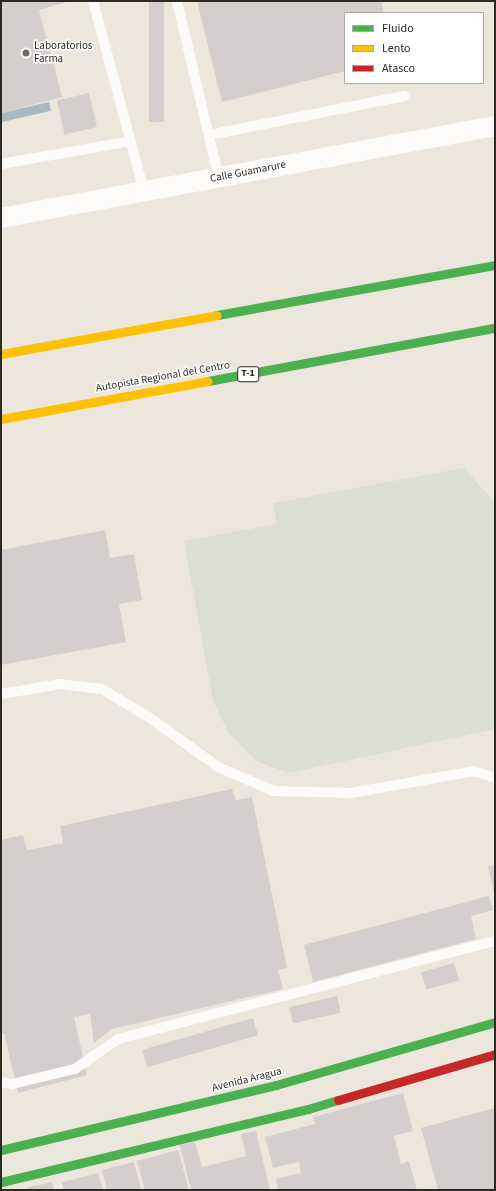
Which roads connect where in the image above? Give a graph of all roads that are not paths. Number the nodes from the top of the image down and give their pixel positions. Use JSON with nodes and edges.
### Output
{"nodes":[{"id":1,"x":93,"y":1,"type":"edge"},
{"id":2,"x":177,"y":1,"type":"edge"},
{"id":3,"x":404,"y":96,"type":"dead end"},
{"id":4,"x":495,"y":126,"type":"edge"},
{"id":5,"x":209,"y":135,"type":"junction"},
{"id":6,"x":131,"y":141,"type":"junction"},
{"id":7,"x":1,"y":164,"type":"edge"},
{"id":8,"x":219,"y":178,"type":"junction"},
{"id":9,"x":144,"y":192,"type":"junction"},
{"id":10,"x":1,"y":218,"type":"edge"},
{"id":11,"x":495,"y":265,"type":"edge"},
{"id":12,"x":495,"y":328,"type":"edge"},
{"id":13,"x":1,"y":354,"type":"edge"},
{"id":14,"x":1,"y":419,"type":"edge"},
{"id":15,"x":1,"y":694,"type":"edge"},
{"id":16,"x":495,"y":778,"type":"edge"},
{"id":17,"x":495,"y":941,"type":"edge"},
{"id":18,"x":495,"y":1022,"type":"edge"},
{"id":19,"x":495,"y":1054,"type":"edge"},
{"id":20,"x":1,"y":1082,"type":"edge"},
{"id":21,"x":1,"y":1150,"type":"edge"},
{"id":22,"x":1,"y":1182,"type":"edge"}],
"edges":[{"from":1,"to":6,"type":"lane"},
{"from":2,"to":5,"type":"lane"},
{"from":3,"to":5,"type":"lane"},
{"from":4,"to":8,"type":"street","name":"Calle Guamarure"},
{"from":5,"to":8,"type":"lane"},
{"from":6,"to":7,"type":"lane"},
{"from":6,"to":9,"type":"lane"},
{"from":8,"to":9,"type":"street","name":"Calle Guamarure"},
{"from":9,"to":10,"type":"street","name":"Calle Guamarure"},
{"from":11,"to":13,"type":"main road"},
{"from":12,"to":14,"type":"main road","name":"Autopista Regional del Centro","number":"T-1"},
{"from":15,"to":16,"type":"lane"},
{"from":17,"to":20,"type":"lane"},
{"from":18,"to":21,"type":"main road","name":"Avenida Aragua"},
{"from":19,"to":22,"type":"main road"}]}
